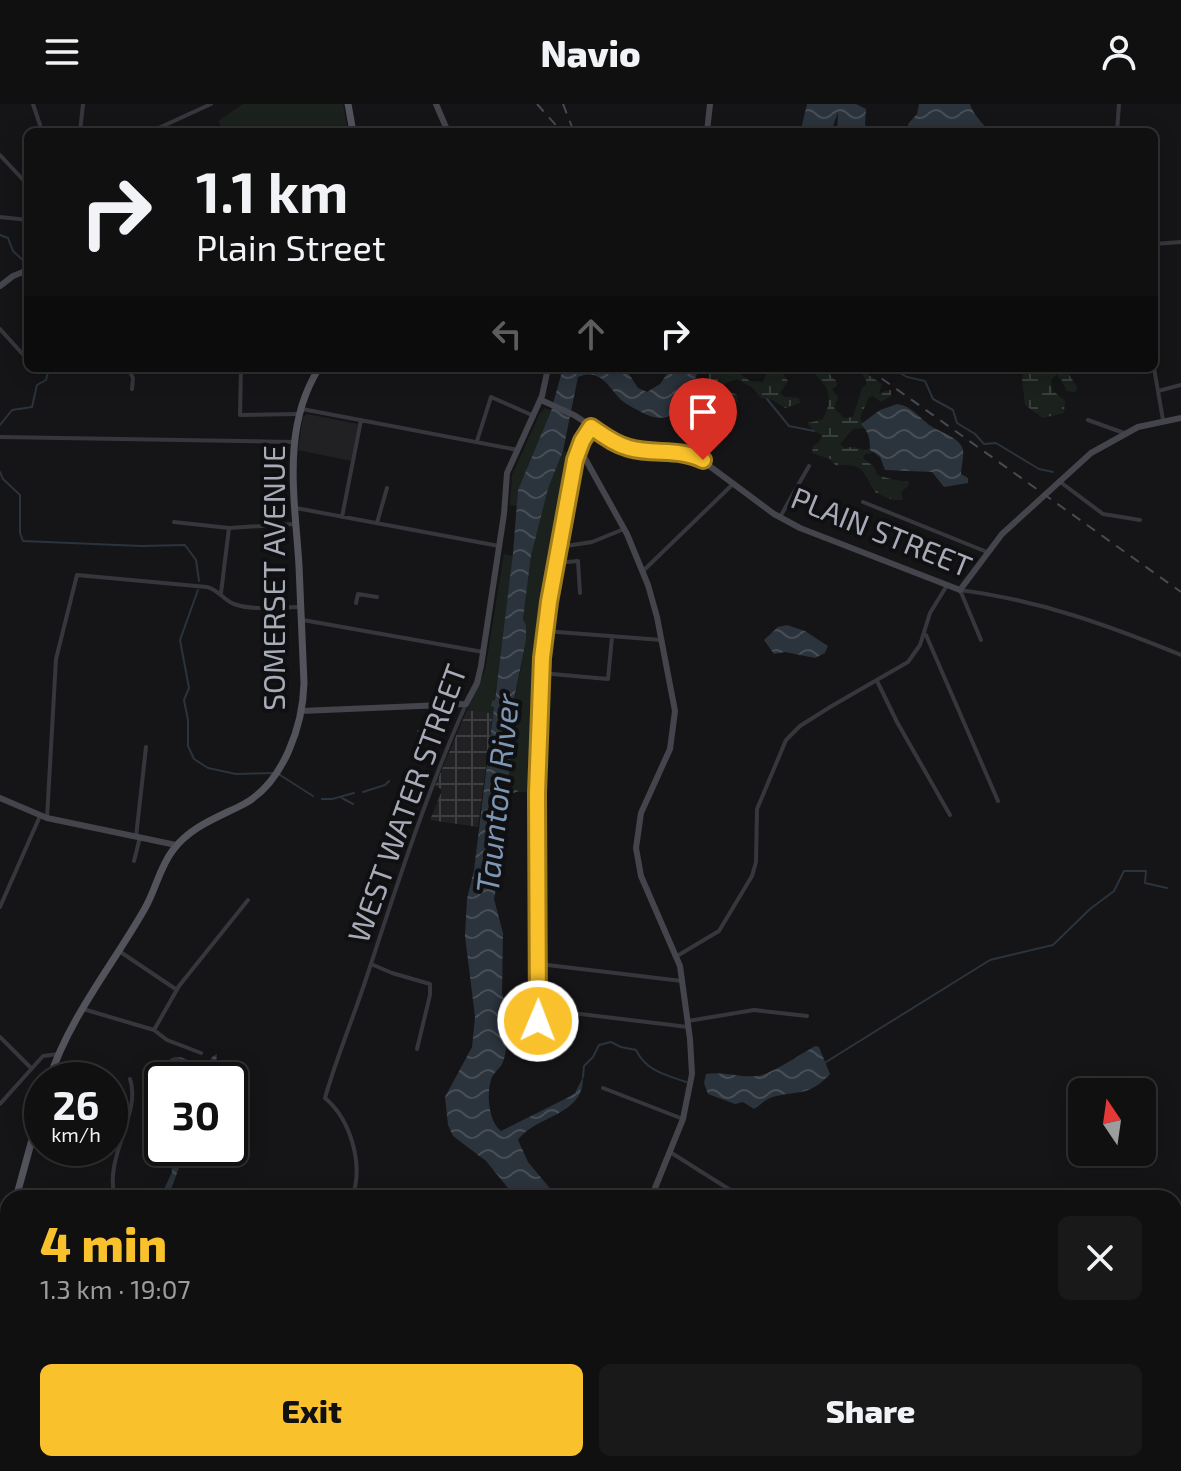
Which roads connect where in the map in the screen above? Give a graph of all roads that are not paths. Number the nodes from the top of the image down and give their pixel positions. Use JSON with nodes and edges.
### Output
{"nodes":[{"id":1,"x":33,"y":104,"type":"edge"},
{"id":2,"x":83,"y":104,"type":"edge"},
{"id":3,"x":348,"y":104,"type":"edge"},
{"id":4,"x":436,"y":104,"type":"edge"},
{"id":5,"x":710,"y":104,"type":"edge"},
{"id":6,"x":1119,"y":104,"type":"edge"},
{"id":7,"x":208,"y":105,"type":"edge"},
{"id":8,"x":40,"y":125,"type":"dead end"},
{"id":9,"x":80,"y":128,"type":"edge"},
{"id":10,"x":159,"y":128,"type":"edge"},
{"id":11,"x":352,"y":128,"type":"edge"},
{"id":12,"x":446,"y":128,"type":"edge"},
{"id":13,"x":707,"y":128,"type":"edge"},
{"id":14,"x":1117,"y":128,"type":"edge"},
{"id":15,"x":0,"y":155,"type":"edge"},
{"id":16,"x":24,"y":181,"type":"edge"},
{"id":17,"x":0,"y":217,"type":"edge"},
{"id":18,"x":24,"y":220,"type":"edge"},
{"id":19,"x":1181,"y":242,"type":"edge"},
{"id":20,"x":1158,"y":244,"type":"edge"},
{"id":21,"x":24,"y":272,"type":"edge"},
{"id":22,"x":0,"y":286,"type":"edge"},
{"id":23,"x":0,"y":329,"type":"edge"},
{"id":24,"x":24,"y":356,"type":"edge"},
{"id":25,"x":130,"y":372,"type":"edge"},
{"id":26,"x":241,"y":372,"type":"edge"},
{"id":27,"x":316,"y":372,"type":"edge"},
{"id":28,"x":547,"y":372,"type":"edge"},
{"id":29,"x":1155,"y":372,"type":"edge"},
{"id":30,"x":1181,"y":385,"type":"edge"},
{"id":31,"x":132,"y":389,"type":"dead end"},
{"id":32,"x":1158,"y":391,"type":"junction"},
{"id":33,"x":541,"y":400,"type":"junction"},
{"id":34,"x":300,"y":411,"type":"junction"},
{"id":35,"x":534,"y":416,"type":"junction"},
{"id":36,"x":1181,"y":418,"type":"edge"},
{"id":37,"x":361,"y":420,"type":"junction"},
{"id":38,"x":1088,"y":420,"type":"dead end"},
{"id":39,"x":1163,"y":420,"type":"junction"},
{"id":40,"x":588,"y":425,"type":"junction"},
{"id":41,"x":1124,"y":433,"type":"junction"},
{"id":42,"x":0,"y":437,"type":"edge"},
{"id":43,"x":477,"y":441,"type":"junction"},
{"id":44,"x":295,"y":442,"type":"junction"},
{"id":45,"x":581,"y":446,"type":"junction"},
{"id":46,"x":518,"y":450,"type":"junction"},
{"id":47,"x":809,"y":466,"type":"dead end"},
{"id":48,"x":1059,"y":481,"type":"junction"},
{"id":49,"x":734,"y":483,"type":"junction"},
{"id":50,"x":387,"y":488,"type":"dead end"},
{"id":51,"x":863,"y":502,"type":"dead end"},
{"id":52,"x":293,"y":508,"type":"junction"},
{"id":53,"x":342,"y":517,"type":"junction"},
{"id":54,"x":780,"y":517,"type":"junction"},
{"id":55,"x":1140,"y":520,"type":"dead end"},
{"id":56,"x":174,"y":522,"type":"dead end"},
{"id":57,"x":377,"y":523,"type":"junction"},
{"id":58,"x":295,"y":524,"type":"junction"},
{"id":59,"x":229,"y":528,"type":"junction"},
{"id":60,"x":624,"y":529,"type":"junction"},
{"id":61,"x":500,"y":546,"type":"junction"},
{"id":62,"x":559,"y":547,"type":"junction"},
{"id":63,"x":988,"y":553,"type":"junction"},
{"id":64,"x":556,"y":563,"type":"junction"},
{"id":65,"x":643,"y":571,"type":"junction"},
{"id":66,"x":946,"y":587,"type":"junction"},
{"id":67,"x":960,"y":590,"type":"junction"},
{"id":68,"x":221,"y":593,"type":"junction"},
{"id":69,"x":580,"y":593,"type":"dead end"},
{"id":70,"x":377,"y":597,"type":"dead end"},
{"id":71,"x":356,"y":603,"type":"dead end"},
{"id":72,"x":300,"y":607,"type":"junction"},
{"id":73,"x":301,"y":619,"type":"junction"},
{"id":74,"x":544,"y":631,"type":"junction"},
{"id":75,"x":925,"y":632,"type":"junction"},
{"id":76,"x":612,"y":636,"type":"junction"},
{"id":77,"x":662,"y":640,"type":"junction"},
{"id":78,"x":981,"y":640,"type":"dead end"},
{"id":79,"x":483,"y":652,"type":"junction"},
{"id":80,"x":1181,"y":655,"type":"edge"},
{"id":81,"x":541,"y":673,"type":"junction"},
{"id":82,"x":877,"y":681,"type":"junction"},
{"id":83,"x":466,"y":704,"type":"junction"},
{"id":84,"x":301,"y":711,"type":"junction"},
{"id":85,"x":146,"y":747,"type":"dead end"},
{"id":86,"x":998,"y":801,"type":"dead end"},
{"id":87,"x":2,"y":802,"type":"edge"},
{"id":88,"x":950,"y":815,"type":"dead end"},
{"id":89,"x":43,"y":817,"type":"junction"},
{"id":90,"x":138,"y":837,"type":"junction"},
{"id":91,"x":176,"y":845,"type":"junction"},
{"id":92,"x":134,"y":861,"type":"dead end"},
{"id":93,"x":248,"y":900,"type":"dead end"},
{"id":94,"x":0,"y":907,"type":"edge"},
{"id":95,"x":119,"y":951,"type":"junction"},
{"id":96,"x":677,"y":956,"type":"junction"},
{"id":97,"x":370,"y":964,"type":"junction"},
{"id":98,"x":539,"y":964,"type":"junction"},
{"id":99,"x":682,"y":981,"type":"junction"},
{"id":100,"x":177,"y":990,"type":"junction"},
{"id":101,"x":83,"y":1009,"type":"junction"},
{"id":102,"x":539,"y":1009,"type":"junction"},
{"id":103,"x":807,"y":1016,"type":"dead end"},
{"id":104,"x":688,"y":1024,"type":"junction"},
{"id":105,"x":154,"y":1030,"type":"junction"},
{"id":106,"x":0,"y":1037,"type":"edge"},
{"id":107,"x":417,"y":1049,"type":"dead end"},
{"id":108,"x":201,"y":1053,"type":"dead end"},
{"id":109,"x":58,"y":1054,"type":"junction"},
{"id":110,"x":539,"y":1057,"type":"dead end"},
{"id":111,"x":25,"y":1062,"type":"edge"},
{"id":112,"x":37,"y":1062,"type":"edge"},
{"id":113,"x":55,"y":1062,"type":"edge"},
{"id":114,"x":24,"y":1076,"type":"edge"},
{"id":115,"x":130,"y":1079,"type":"dead end"},
{"id":116,"x":603,"y":1088,"type":"dead end"},
{"id":117,"x":0,"y":1104,"type":"edge"},
{"id":118,"x":683,"y":1119,"type":"junction"},
{"id":119,"x":670,"y":1152,"type":"junction"},
{"id":120,"x":25,"y":1166,"type":"edge"},
{"id":121,"x":18,"y":1190,"type":"edge"},
{"id":122,"x":114,"y":1190,"type":"edge"},
{"id":123,"x":354,"y":1190,"type":"edge"},
{"id":124,"x":654,"y":1190,"type":"edge"},
{"id":125,"x":730,"y":1190,"type":"edge"}],
"edges":[{"from":1,"to":8,"type":"street"},
{"from":2,"to":9,"type":"street"},
{"from":3,"to":11,"type":"main road"},
{"from":4,"to":12,"type":"main road"},
{"from":5,"to":13,"type":"main road"},
{"from":6,"to":14,"type":"street"},
{"from":7,"to":10,"type":"street"},
{"from":15,"to":16,"type":"street"},
{"from":17,"to":18,"type":"street"},
{"from":19,"to":20,"type":"street"},
{"from":21,"to":22,"type":"main road"},
{"from":23,"to":24,"type":"street"},
{"from":25,"to":31,"type":"street"},
{"from":26,"to":34,"type":"street"},
{"from":27,"to":34,"type":"main road","name":"SOMERSET AVENUE"},
{"from":28,"to":33,"type":"main road","name":"WEST WATER STREET"},
{"from":29,"to":32,"type":"street"},
{"from":30,"to":32,"type":"street"},
{"from":32,"to":39,"type":"street"},
{"from":33,"to":35,"type":"main road","name":"WEST WATER STREET"},
{"from":33,"to":40,"type":"main road","name":"PLAIN STREET"},
{"from":34,"to":37,"type":"street"},
{"from":34,"to":44,"type":"main road","name":"SOMERSET AVENUE"},
{"from":35,"to":43,"type":"street"},
{"from":35,"to":46,"type":"main road","name":"WEST WATER STREET"},
{"from":36,"to":39,"type":"main road"},
{"from":37,"to":43,"type":"street"},
{"from":37,"to":53,"type":"street"},
{"from":38,"to":41,"type":"street"},
{"from":39,"to":41,"type":"main road"},
{"from":40,"to":45,"type":"main road"},
{"from":40,"to":49,"type":"main road","name":"PLAIN STREET"},
{"from":41,"to":48,"type":"main road"},
{"from":42,"to":44,"type":"street"},
{"from":43,"to":46,"type":"street"},
{"from":44,"to":52,"type":"main road","name":"SOMERSET AVENUE"},
{"from":45,"to":60,"type":"main road"},
{"from":45,"to":62,"type":"street"},
{"from":46,"to":61,"type":"main road","name":"WEST WATER STREET"},
{"from":47,"to":54,"type":"street"},
{"from":48,"to":55,"type":"street"},
{"from":48,"to":63,"type":"main road"},
{"from":49,"to":54,"type":"main road","name":"PLAIN STREET"},
{"from":49,"to":65,"type":"street"},
{"from":50,"to":57,"type":"street"},
{"from":51,"to":63,"type":"street"},
{"from":52,"to":53,"type":"street"},
{"from":52,"to":58,"type":"main road","name":"SOMERSET AVENUE"},
{"from":53,"to":57,"type":"street"},
{"from":54,"to":66,"type":"main road","name":"PLAIN STREET"},
{"from":56,"to":59,"type":"street"},
{"from":57,"to":61,"type":"street"},
{"from":58,"to":59,"type":"street"},
{"from":58,"to":72,"type":"main road","name":"SOMERSET AVENUE"},
{"from":59,"to":68,"type":"street"},
{"from":60,"to":62,"type":"street"},
{"from":60,"to":65,"type":"main road"},
{"from":61,"to":79,"type":"main road","name":"WEST WATER STREET"},
{"from":62,"to":64,"type":"street"},
{"from":63,"to":67,"type":"main road"},
{"from":64,"to":69,"type":"street"},
{"from":64,"to":74,"type":"street"},
{"from":65,"to":77,"type":"main road"},
{"from":66,"to":67,"type":"main road","name":"PLAIN STREET"},
{"from":66,"to":75,"type":"street"},
{"from":67,"to":78,"type":"street"},
{"from":67,"to":80,"type":"street","name":"PLAIN STREET"},
{"from":68,"to":72,"type":"street"},
{"from":68,"to":89,"type":"street"},
{"from":70,"to":71,"type":"street"},
{"from":72,"to":73,"type":"main road","name":"SOMERSET AVENUE"},
{"from":73,"to":79,"type":"street"},
{"from":73,"to":84,"type":"main road","name":"SOMERSET AVENUE"},
{"from":74,"to":76,"type":"street"},
{"from":74,"to":81,"type":"street"},
{"from":75,"to":82,"type":"street"},
{"from":75,"to":86,"type":"street"},
{"from":76,"to":77,"type":"street"},
{"from":76,"to":81,"type":"street"},
{"from":77,"to":96,"type":"main road"},
{"from":79,"to":83,"type":"main road","name":"WEST WATER STREET"},
{"from":81,"to":98,"type":"street"},
{"from":82,"to":88,"type":"street"},
{"from":82,"to":96,"type":"street"},
{"from":83,"to":84,"type":"main road"},
{"from":83,"to":97,"type":"street","name":"WEST WATER STREET"},
{"from":84,"to":91,"type":"main road","name":"SOMERSET AVENUE"},
{"from":85,"to":90,"type":"street"},
{"from":87,"to":89,"type":"main road"},
{"from":89,"to":90,"type":"main road"},
{"from":89,"to":94,"type":"street"},
{"from":90,"to":91,"type":"main road"},
{"from":90,"to":92,"type":"street"},
{"from":91,"to":95,"type":"main road","name":"SOMERSET AVENUE"},
{"from":93,"to":100,"type":"street"},
{"from":95,"to":100,"type":"street"},
{"from":95,"to":101,"type":"main road","name":"SOMERSET AVENUE"},
{"from":96,"to":99,"type":"main road"},
{"from":97,"to":107,"type":"street"},
{"from":97,"to":123,"type":"street","name":"WEST WATER STREET"},
{"from":98,"to":99,"type":"street"},
{"from":98,"to":102,"type":"street"},
{"from":99,"to":104,"type":"main road"},
{"from":100,"to":105,"type":"street"},
{"from":101,"to":105,"type":"street"},
{"from":101,"to":109,"type":"main road","name":"SOMERSET AVENUE"},
{"from":102,"to":104,"type":"street"},
{"from":102,"to":110,"type":"street"},
{"from":103,"to":104,"type":"street"},
{"from":104,"to":118,"type":"main road"},
{"from":105,"to":108,"type":"street"},
{"from":106,"to":111,"type":"street"},
{"from":109,"to":112,"type":"street"},
{"from":109,"to":113,"type":"main road","name":"SOMERSET AVENUE"},
{"from":114,"to":117,"type":"street"},
{"from":115,"to":122,"type":"street"},
{"from":116,"to":118,"type":"street"},
{"from":118,"to":119,"type":"main road"},
{"from":119,"to":124,"type":"main road"},
{"from":119,"to":125,"type":"street"},
{"from":120,"to":121,"type":"main road"}]}
